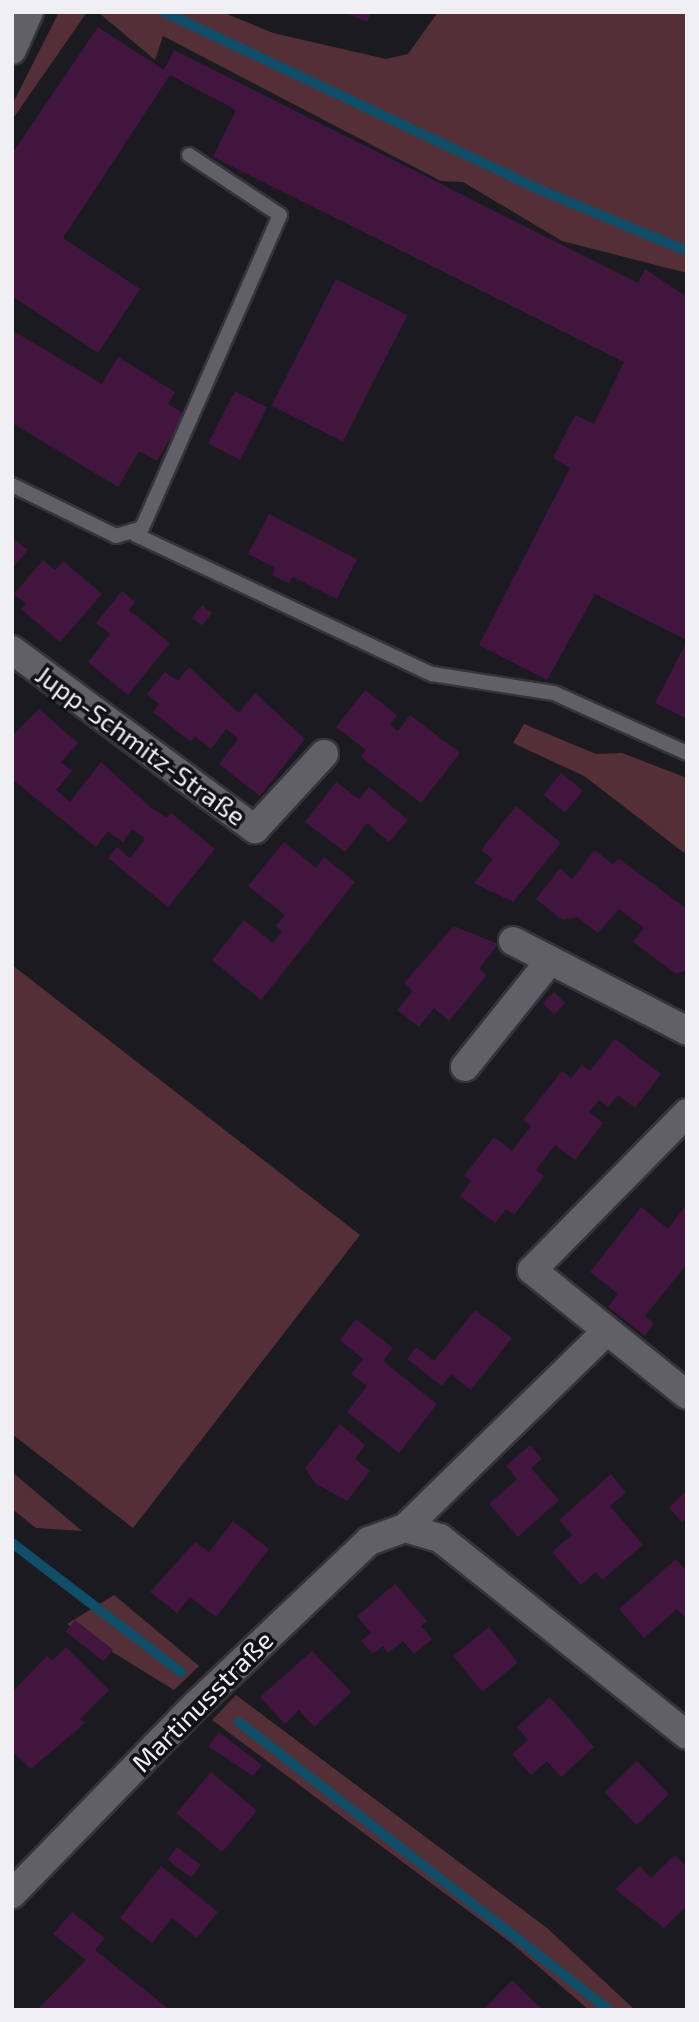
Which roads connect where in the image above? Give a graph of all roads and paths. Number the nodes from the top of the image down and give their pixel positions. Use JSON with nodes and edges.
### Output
{"nodes":[{"id":1,"x":29,"y":12,"type":"edge"},
{"id":2,"x":12,"y":50,"type":"edge"},
{"id":3,"x":189,"y":155,"type":"dead end"},
{"id":4,"x":12,"y":485,"type":"edge"},
{"id":5,"x":136,"y":535,"type":"junction"},
{"id":6,"x":12,"y":650,"type":"edge"},
{"id":7,"x":687,"y":752,"type":"edge"},
{"id":8,"x":324,"y":754,"type":"dead end"},
{"id":9,"x":513,"y":942,"type":"dead end"},
{"id":10,"x":550,"y":961,"type":"junction"},
{"id":11,"x":687,"y":1031,"type":"edge"},
{"id":12,"x":465,"y":1067,"type":"dead end"},
{"id":13,"x":687,"y":1113,"type":"edge"},
{"id":14,"x":607,"y":1331,"type":"junction"},
{"id":15,"x":687,"y":1395,"type":"edge"},
{"id":16,"x":405,"y":1528,"type":"junction"},
{"id":17,"x":687,"y":1735,"type":"edge"},
{"id":18,"x":12,"y":1894,"type":"edge"}],
"edges":[{"from":1,"to":2,"type":"street"},
{"from":3,"to":5,"type":"lane"},
{"from":4,"to":5,"type":"lane"},
{"from":5,"to":7,"type":"lane"},
{"from":6,"to":8,"type":"street","name":"Jupp-Schmitz-Straße"},
{"from":9,"to":10,"type":"street"},
{"from":10,"to":11,"type":"street"},
{"from":10,"to":12,"type":"street"},
{"from":13,"to":14,"type":"street"},
{"from":14,"to":15,"type":"street"},
{"from":14,"to":16,"type":"street","name":"Martinusstraße"},
{"from":16,"to":17,"type":"street"},
{"from":16,"to":18,"type":"street","name":"Martinusstraße"}]}
